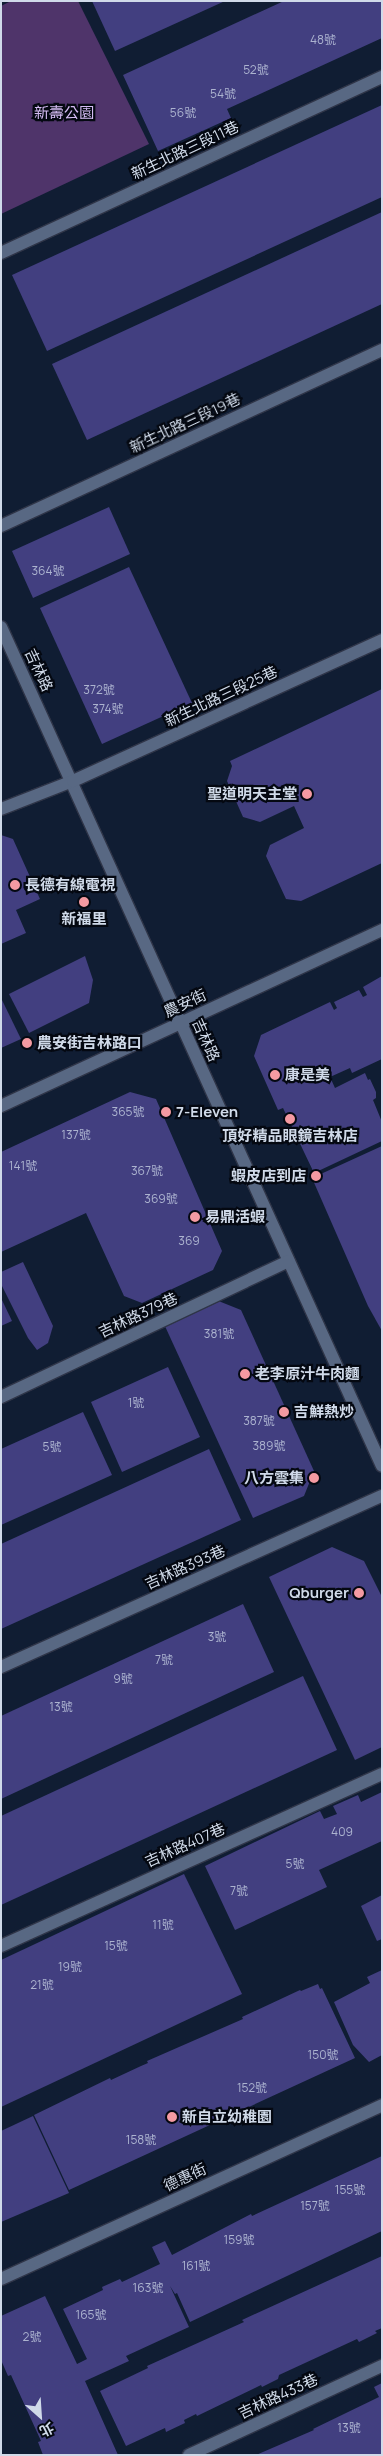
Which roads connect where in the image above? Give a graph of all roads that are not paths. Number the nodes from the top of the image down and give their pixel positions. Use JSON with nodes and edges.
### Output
{"nodes":[{"id":1,"x":382,"y":77,"type":"edge"},
{"id":2,"x":1,"y":253,"type":"edge"},
{"id":3,"x":382,"y":350,"type":"edge"},
{"id":4,"x":1,"y":526,"type":"edge"},
{"id":5,"x":1,"y":627,"type":"edge"},
{"id":6,"x":382,"y":640,"type":"edge"},
{"id":7,"x":73,"y":781,"type":"junction"},
{"id":8,"x":1,"y":809,"type":"edge"},
{"id":9,"x":382,"y":930,"type":"edge"},
{"id":10,"x":180,"y":1023,"type":"junction"},
{"id":11,"x":1,"y":1106,"type":"edge"},
{"id":12,"x":289,"y":1261,"type":"junction"},
{"id":13,"x":1,"y":1397,"type":"edge"},
{"id":14,"x":382,"y":1466,"type":"edge"},
{"id":15,"x":382,"y":1496,"type":"edge"},
{"id":16,"x":1,"y":1667,"type":"edge"},
{"id":17,"x":382,"y":1774,"type":"edge"},
{"id":18,"x":1,"y":1946,"type":"edge"},
{"id":19,"x":382,"y":2105,"type":"edge"},
{"id":20,"x":1,"y":2279,"type":"edge"},
{"id":21,"x":382,"y":2366,"type":"edge"},
{"id":22,"x":189,"y":2455,"type":"edge"}],
"edges":[{"from":1,"to":2,"type":"street","name":"新生北路三段11巷"},
{"from":3,"to":4,"type":"street","name":"新生北路三段19巷"},
{"from":5,"to":7,"type":"street","name":"吉林路"},
{"from":6,"to":7,"type":"street","name":"新生北路三段25巷"},
{"from":7,"to":8,"type":"street","name":"新生北路三段25巷"},
{"from":7,"to":10,"type":"street","name":"吉林路"},
{"from":9,"to":10,"type":"street","name":"農安街"},
{"from":10,"to":11,"type":"street","name":"農安街"},
{"from":10,"to":12,"type":"street","name":"吉林路"},
{"from":12,"to":13,"type":"street","name":"吉林路379巷"},
{"from":12,"to":14,"type":"street","name":"吉林路"},
{"from":15,"to":16,"type":"street","name":"吉林路393巷"},
{"from":17,"to":18,"type":"street","name":"吉林路407巷"},
{"from":19,"to":20,"type":"street","name":"德惠街"},
{"from":21,"to":22,"type":"street","name":"吉林路433巷"}]}
